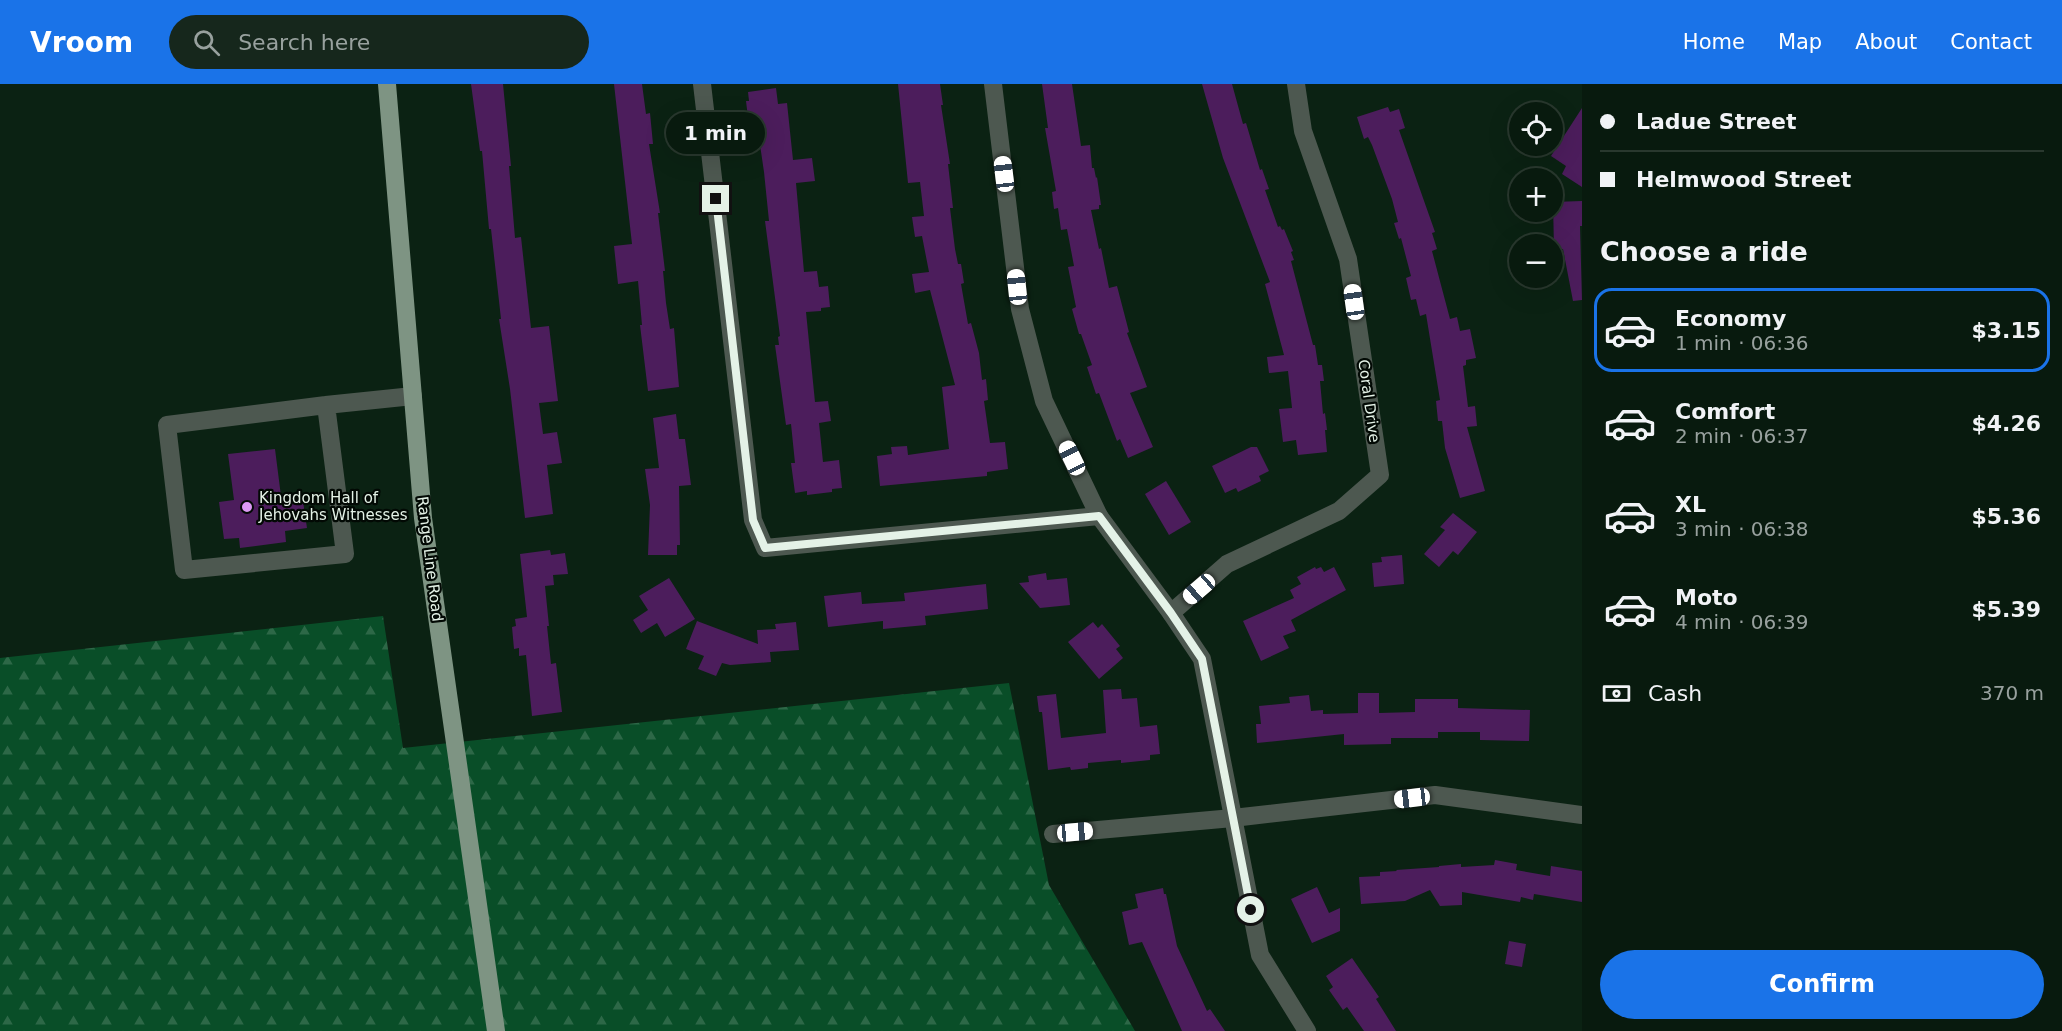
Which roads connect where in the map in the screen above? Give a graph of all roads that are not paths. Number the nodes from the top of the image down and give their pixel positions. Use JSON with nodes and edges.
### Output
{"nodes":[{"id":1,"x":387,"y":84,"type":"edge"},
{"id":2,"x":702,"y":84,"type":"edge"},
{"id":3,"x":993,"y":84,"type":"edge"},
{"id":4,"x":1296,"y":84,"type":"edge"},
{"id":5,"x":413,"y":396,"type":"junction"},
{"id":6,"x":326,"y":405,"type":"junction"},
{"id":7,"x":1099,"y":516,"type":"junction"},
{"id":8,"x":1171,"y":613,"type":"junction"},
{"id":9,"x":1582,"y":815,"type":"edge"},
{"id":10,"x":1233,"y":818,"type":"junction"},
{"id":11,"x":1053,"y":834,"type":"dead end"},
{"id":12,"x":496,"y":1031,"type":"edge"},
{"id":13,"x":1307,"y":1031,"type":"edge"}],
"edges":[{"from":1,"to":5,"type":"main road","name":"Range Line Road"},
{"from":2,"to":7,"type":"street"},
{"from":3,"to":7,"type":"street"},
{"from":4,"to":8,"type":"street","name":"Coral Drive"},
{"from":5,"to":6,"type":"street"},
{"from":5,"to":12,"type":"main road","name":"Range Line Road"},
{"from":6,"to":6,"type":"street"},
{"from":7,"to":8,"type":"street"},
{"from":8,"to":10,"type":"street"},
{"from":9,"to":10,"type":"street"},
{"from":10,"to":11,"type":"street"},
{"from":10,"to":13,"type":"street"}]}
